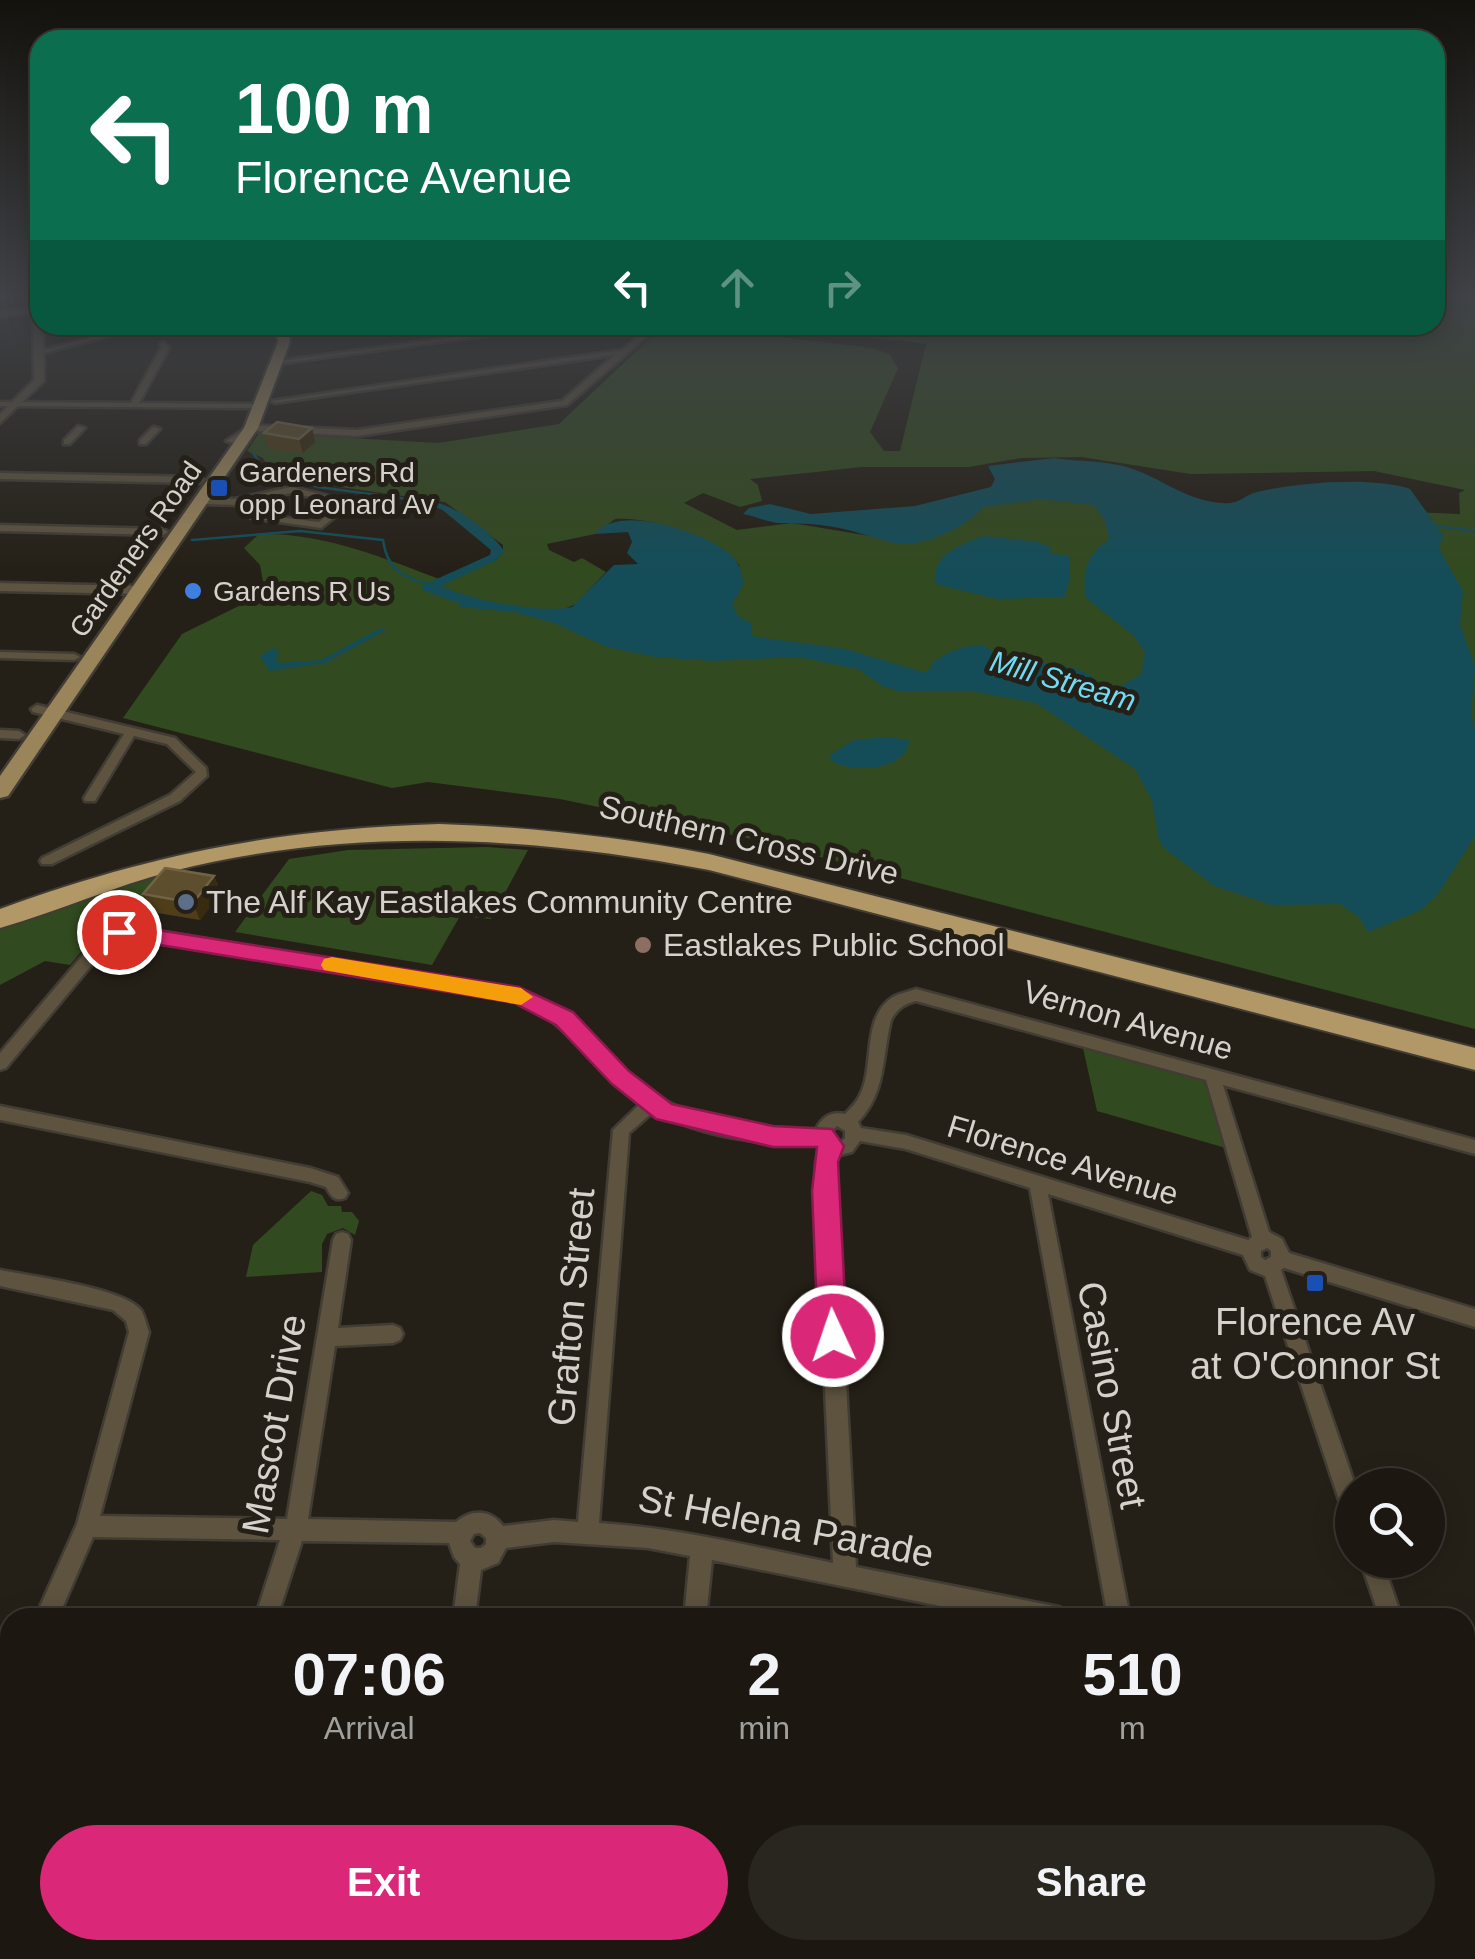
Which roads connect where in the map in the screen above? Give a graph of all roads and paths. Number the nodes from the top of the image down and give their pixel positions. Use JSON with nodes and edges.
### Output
{"nodes":[{"id":1,"x":33,"y":387,"type":"edge"},
{"id":2,"x":144,"y":387,"type":"edge"},
{"id":3,"x":258,"y":387,"type":"edge"},
{"id":4,"x":267,"y":387,"type":"edge"},
{"id":5,"x":375,"y":387,"type":"edge"},
{"id":6,"x":582,"y":387,"type":"edge"},
{"id":7,"x":274,"y":402,"type":"dead end"},
{"id":8,"x":0,"y":404,"type":"edge"},
{"id":9,"x":17,"y":404,"type":"junction"},
{"id":10,"x":134,"y":405,"type":"junction"},
{"id":11,"x":252,"y":406,"type":"junction"},
{"id":12,"x":0,"y":420,"type":"edge"},
{"id":13,"x":82,"y":428,"type":"dead end"},
{"id":14,"x":252,"y":428,"type":"junction"},
{"id":15,"x":156,"y":429,"type":"dead end"},
{"id":16,"x":230,"y":441,"type":"junction"},
{"id":17,"x":67,"y":442,"type":"dead end"},
{"id":18,"x":144,"y":442,"type":"dead end"},
{"id":19,"x":0,"y":476,"type":"edge"},
{"id":20,"x":199,"y":480,"type":"junction"},
{"id":21,"x":202,"y":501,"type":"junction"},
{"id":22,"x":230,"y":501,"type":"junction"},
{"id":23,"x":0,"y":528,"type":"edge"},
{"id":24,"x":163,"y":532,"type":"junction"},
{"id":25,"x":0,"y":587,"type":"edge"},
{"id":26,"x":130,"y":590,"type":"junction"},
{"id":27,"x":0,"y":655,"type":"edge"},
{"id":28,"x":74,"y":657,"type":"junction"},
{"id":29,"x":46,"y":711,"type":"junction"},
{"id":30,"x":131,"y":732,"type":"junction"},
{"id":31,"x":10,"y":734,"type":"edge"},
{"id":32,"x":0,"y":761,"type":"edge"},
{"id":33,"x":0,"y":791,"type":"edge"},
{"id":34,"x":90,"y":798,"type":"dead end"},
{"id":35,"x":47,"y":861,"type":"dead end"},
{"id":36,"x":0,"y":904,"type":"edge"},
{"id":37,"x":0,"y":919,"type":"edge"},
{"id":38,"x":1475,"y":1041,"type":"edge"},
{"id":39,"x":1475,"y":1059,"type":"edge"},
{"id":40,"x":0,"y":1064,"type":"edge"},
{"id":41,"x":1212,"y":1074,"type":"junction"},
{"id":42,"x":651,"y":1104,"type":"junction"},
{"id":43,"x":0,"y":1113,"type":"edge"},
{"id":44,"x":851,"y":1128,"type":"junction"},
{"id":45,"x":827,"y":1141,"type":"junction"},
{"id":46,"x":1475,"y":1147,"type":"edge"},
{"id":47,"x":1038,"y":1185,"type":"junction"},
{"id":48,"x":340,"y":1193,"type":"dead end"},
{"id":49,"x":342,"y":1240,"type":"dead end"},
{"id":50,"x":1256,"y":1245,"type":"junction"},
{"id":51,"x":1276,"y":1263,"type":"junction"},
{"id":52,"x":0,"y":1278,"type":"edge"},
{"id":53,"x":1475,"y":1318,"type":"edge"},
{"id":54,"x":393,"y":1334,"type":"dead end"},
{"id":55,"x":330,"y":1337,"type":"junction"},
{"id":56,"x":1340,"y":1468,"type":"edge"},
{"id":57,"x":87,"y":1526,"type":"junction"},
{"id":58,"x":296,"y":1528,"type":"junction"},
{"id":59,"x":588,"y":1531,"type":"junction"},
{"id":60,"x":462,"y":1533,"type":"junction"},
{"id":61,"x":497,"y":1538,"type":"junction"},
{"id":62,"x":702,"y":1546,"type":"junction"},
{"id":63,"x":472,"y":1559,"type":"junction"},
{"id":64,"x":845,"y":1574,"type":"junction"},
{"id":65,"x":1377,"y":1578,"type":"edge"},
{"id":66,"x":50,"y":1608,"type":"edge"},
{"id":67,"x":269,"y":1608,"type":"edge"},
{"id":68,"x":465,"y":1608,"type":"edge"},
{"id":69,"x":697,"y":1608,"type":"edge"},
{"id":70,"x":1001,"y":1608,"type":"edge"},
{"id":71,"x":1117,"y":1608,"type":"edge"},
{"id":72,"x":1388,"y":1608,"type":"edge"}],
"edges":[{"from":1,"to":9,"type":"street"},
{"from":2,"to":10,"type":"street"},
{"from":3,"to":11,"type":"main road","name":"Gardeners Road"},
{"from":4,"to":14,"type":"main road","name":"Gardeners Road"},
{"from":5,"to":7,"type":"street"},
{"from":6,"to":14,"type":"street"},
{"from":8,"to":9,"type":"street"},
{"from":9,"to":10,"type":"street"},
{"from":9,"to":12,"type":"street"},
{"from":10,"to":11,"type":"street"},
{"from":11,"to":16,"type":"main road","name":"Gardeners Road"},
{"from":13,"to":17,"type":"street"},
{"from":14,"to":16,"type":"street"},
{"from":14,"to":21,"type":"main road","name":"Gardeners Road"},
{"from":15,"to":18,"type":"street"},
{"from":16,"to":20,"type":"main road","name":"Gardeners Road"},
{"from":19,"to":20,"type":"street"},
{"from":20,"to":24,"type":"main road","name":"Gardeners Road"},
{"from":21,"to":22,"type":"street"},
{"from":21,"to":26,"type":"main road","name":"Gardeners Road"},
{"from":22,"to":22,"type":"street"},
{"from":23,"to":24,"type":"street"},
{"from":24,"to":26,"type":"main road","name":"Gardeners Road"},
{"from":25,"to":26,"type":"street"},
{"from":26,"to":28,"type":"main road","name":"Gardeners Road"},
{"from":26,"to":29,"type":"main road","name":"Gardeners Road"},
{"from":27,"to":28,"type":"street"},
{"from":28,"to":29,"type":"main road","name":"Gardeners Road"},
{"from":29,"to":30,"type":"street"},
{"from":29,"to":31,"type":"main road","name":"Gardeners Road"},
{"from":29,"to":33,"type":"main road","name":"Gardeners Road"},
{"from":30,"to":34,"type":"street"},
{"from":30,"to":35,"type":"street"},
{"from":31,"to":32,"type":"main road","name":"Gardeners Road"},
{"from":36,"to":38,"type":"highway","name":"Southern Cross Drive"},
{"from":37,"to":39,"type":"highway","name":"Southern Cross Drive"},
{"from":40,"to":42,"type":"street"},
{"from":41,"to":44,"type":"street","name":"Vernon Avenue"},
{"from":41,"to":46,"type":"street","name":"Vernon Avenue"},
{"from":41,"to":50,"type":"street"},
{"from":42,"to":45,"type":"street"},
{"from":42,"to":59,"type":"street","name":"Grafton Street"},
{"from":43,"to":48,"type":"street"},
{"from":44,"to":45,"type":"street"},
{"from":44,"to":47,"type":"street","name":"Florence Avenue"},
{"from":45,"to":64,"type":"street"},
{"from":47,"to":50,"type":"street","name":"Florence Avenue"},
{"from":47,"to":71,"type":"street","name":"Casino Street"},
{"from":49,"to":55,"type":"street","name":"Mascot Drive"},
{"from":50,"to":51,"type":"street"},
{"from":51,"to":53,"type":"street"},
{"from":51,"to":56,"type":"street"},
{"from":52,"to":57,"type":"street"},
{"from":54,"to":55,"type":"street"},
{"from":55,"to":58,"type":"street","name":"Mascot Drive"},
{"from":57,"to":58,"type":"street"},
{"from":57,"to":66,"type":"street"},
{"from":58,"to":60,"type":"street"},
{"from":58,"to":67,"type":"street","name":"Mascot Drive"},
{"from":59,"to":61,"type":"street","name":"St Helena Parade"},
{"from":59,"to":62,"type":"street","name":"St Helena Parade"},
{"from":60,"to":61,"type":"street"},
{"from":60,"to":63,"type":"street"},
{"from":61,"to":63,"type":"street"},
{"from":62,"to":64,"type":"street","name":"St Helena Parade"},
{"from":62,"to":69,"type":"street"},
{"from":63,"to":68,"type":"street"},
{"from":64,"to":70,"type":"street","name":"St Helena Parade"},
{"from":65,"to":72,"type":"street"}]}
